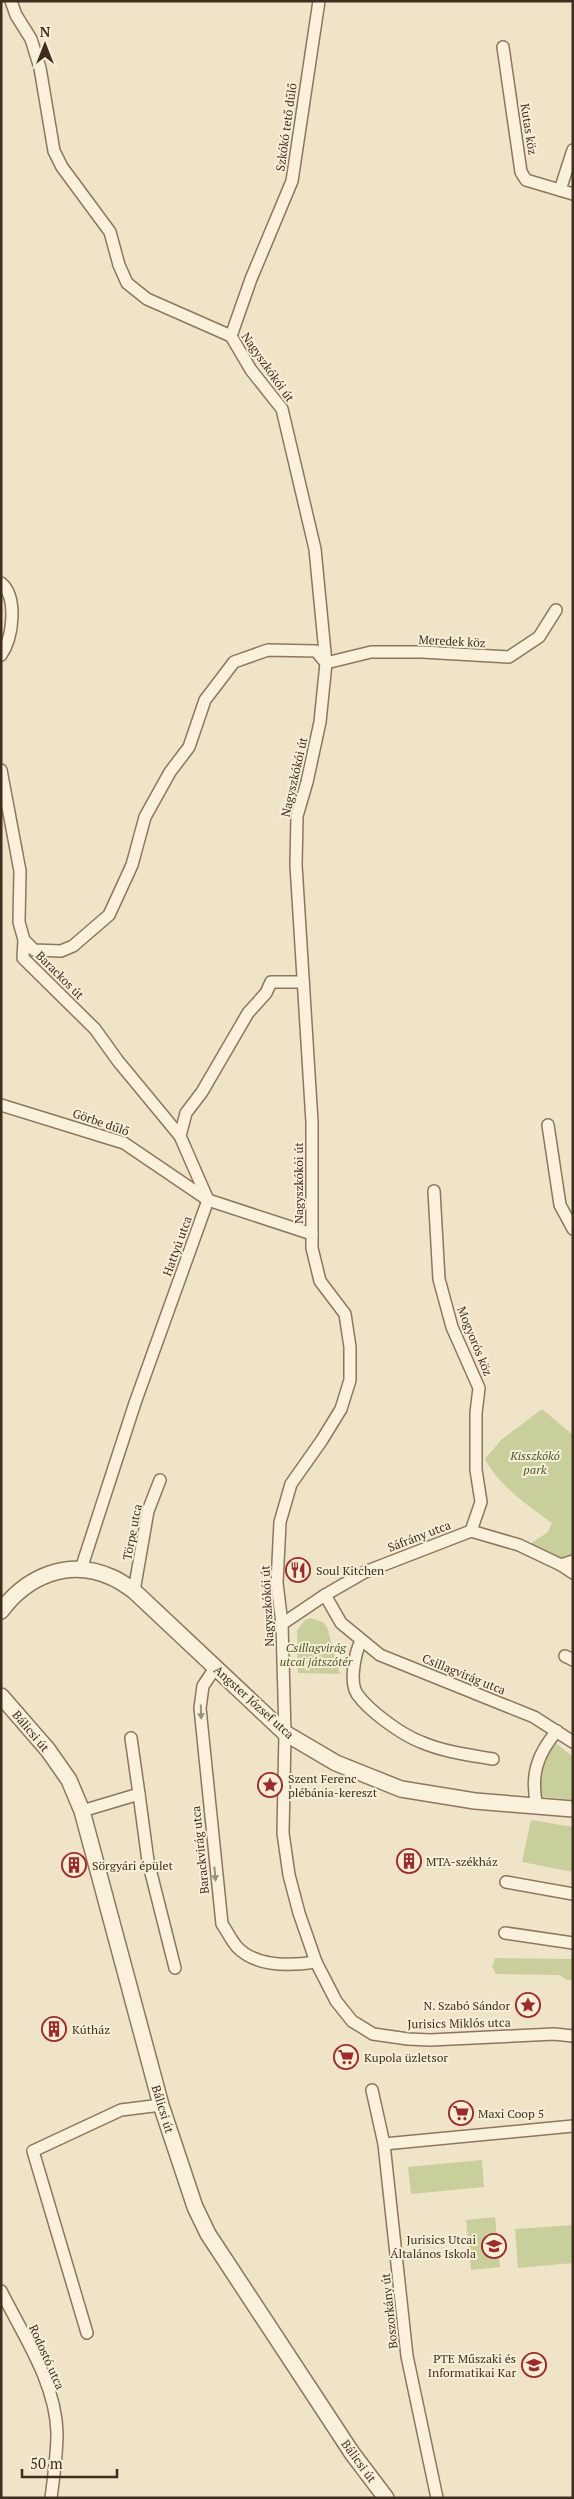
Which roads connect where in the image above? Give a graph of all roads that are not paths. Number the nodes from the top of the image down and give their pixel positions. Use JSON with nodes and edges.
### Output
{"nodes":[{"id":1,"x":11,"y":1,"type":"edge"},
{"id":2,"x":319,"y":1,"type":"edge"},
{"id":3,"x":504,"y":47,"type":"dead end"},
{"id":4,"x":573,"y":150,"type":"edge"},
{"id":5,"x":560,"y":190,"type":"junction"},
{"id":6,"x":573,"y":194,"type":"edge"},
{"id":7,"x":231,"y":336,"type":"junction"},
{"id":8,"x":1,"y":582,"type":"edge"},
{"id":9,"x":556,"y":610,"type":"dead end"},
{"id":10,"x":1,"y":655,"type":"edge"},
{"id":11,"x":326,"y":663,"type":"junction"},
{"id":12,"x":1,"y":770,"type":"edge"},
{"id":13,"x":6,"y":815,"type":"edge"},
{"id":14,"x":24,"y":940,"type":"junction"},
{"id":15,"x":303,"y":982,"type":"junction"},
{"id":16,"x":1,"y":1105,"type":"edge"},
{"id":17,"x":548,"y":1125,"type":"dead end"},
{"id":18,"x":180,"y":1136,"type":"junction"},
{"id":19,"x":434,"y":1191,"type":"dead end"},
{"id":20,"x":208,"y":1200,"type":"junction"},
{"id":21,"x":573,"y":1229,"type":"edge"},
{"id":22,"x":312,"y":1234,"type":"junction"},
{"id":23,"x":160,"y":1480,"type":"dead end"},
{"id":24,"x":471,"y":1530,"type":"junction"},
{"id":25,"x":573,"y":1561,"type":"edge"},
{"id":26,"x":560,"y":1565,"type":"junction"},
{"id":27,"x":82,"y":1569,"type":"junction"},
{"id":28,"x":573,"y":1573,"type":"edge"},
{"id":29,"x":134,"y":1591,"type":"junction"},
{"id":30,"x":325,"y":1595,"type":"junction"},
{"id":31,"x":1,"y":1612,"type":"edge"},
{"id":32,"x":282,"y":1624,"type":"junction"},
{"id":33,"x":361,"y":1641,"type":"junction"},
{"id":34,"x":216,"y":1668,"type":"junction"},
{"id":35,"x":1,"y":1696,"type":"edge"},
{"id":36,"x":557,"y":1731,"type":"junction"},
{"id":37,"x":285,"y":1733,"type":"junction"},
{"id":38,"x":131,"y":1738,"type":"dead end"},
{"id":39,"x":573,"y":1742,"type":"edge"},
{"id":40,"x":493,"y":1759,"type":"dead end"},
{"id":41,"x":139,"y":1794,"type":"junction"},
{"id":42,"x":537,"y":1806,"type":"junction"},
{"id":43,"x":573,"y":1810,"type":"edge"},
{"id":44,"x":82,"y":1811,"type":"junction"},
{"id":45,"x":506,"y":1882,"type":"dead end"},
{"id":46,"x":573,"y":1894,"type":"edge"},
{"id":47,"x":505,"y":1933,"type":"dead end"},
{"id":48,"x":573,"y":1943,"type":"edge"},
{"id":49,"x":316,"y":1962,"type":"junction"},
{"id":50,"x":174,"y":1968,"type":"dead end"},
{"id":51,"x":573,"y":2036,"type":"edge"},
{"id":52,"x":372,"y":2090,"type":"dead end"},
{"id":53,"x":161,"y":2105,"type":"junction"},
{"id":54,"x":573,"y":2126,"type":"edge"},
{"id":55,"x":384,"y":2144,"type":"junction"},
{"id":56,"x":1,"y":2291,"type":"edge"},
{"id":57,"x":87,"y":2333,"type":"dead end"},
{"id":58,"x":51,"y":2498,"type":"edge"},
{"id":59,"x":386,"y":2498,"type":"edge"},
{"id":60,"x":437,"y":2498,"type":"edge"}],
"edges":[{"from":1,"to":7,"type":"street","name":"Nagyszkókói út"},
{"from":2,"to":7,"type":"street","name":"Szkókó tető dűlő"},
{"from":3,"to":5,"type":"street","name":"Kutas köz"},
{"from":4,"to":5,"type":"street"},
{"from":5,"to":6,"type":"street","name":"Kutas köz"},
{"from":7,"to":11,"type":"street","name":"Nagyszkókói út"},
{"from":8,"to":10,"type":"street"},
{"from":9,"to":11,"type":"street","name":"Meredek köz"},
{"from":11,"to":14,"type":"street"},
{"from":11,"to":15,"type":"street","name":"Nagyszkókói út"},
{"from":12,"to":13,"type":"street","name":"Barackos út"},
{"from":13,"to":14,"type":"street","name":"Barackos út"},
{"from":14,"to":18,"type":"street","name":"Barackos út"},
{"from":15,"to":18,"type":"street"},
{"from":15,"to":22,"type":"street","name":"Nagyszkókói út"},
{"from":16,"to":20,"type":"street","name":"Görbe dűlő"},
{"from":17,"to":21,"type":"street"},
{"from":18,"to":20,"type":"street"},
{"from":19,"to":24,"type":"street","name":"Mogyorós köz"},
{"from":20,"to":22,"type":"street"},
{"from":20,"to":27,"type":"street","name":"Hattyú utca"},
{"from":22,"to":32,"type":"street","name":"Nagyszkókói út"},
{"from":23,"to":29,"type":"street","name":"Törpe utca"},
{"from":24,"to":26,"type":"street","name":"Sáfrány utca"},
{"from":24,"to":30,"type":"street","name":"Sáfrány utca"},
{"from":25,"to":26,"type":"street"},
{"from":26,"to":28,"type":"street","name":"Sáfrány utca"},
{"from":27,"to":29,"type":"street","name":"Angster József utca"},
{"from":27,"to":31,"type":"street","name":"Angster József utca"},
{"from":29,"to":34,"type":"street","name":"Angster József utca"},
{"from":30,"to":32,"type":"street","name":"Sáfrány utca"},
{"from":30,"to":33,"type":"street","name":"Csillagvirág utca"},
{"from":32,"to":37,"type":"street","name":"Nagyszkókói út"},
{"from":33,"to":36,"type":"street","name":"Csillagvirág utca"},
{"from":33,"to":40,"type":"street"},
{"from":34,"to":37,"type":"street","name":"Angster József utca"},
{"from":34,"to":49,"type":"street","name":"Barackvirág utca","one_way":true},
{"from":35,"to":44,"type":"street","name":"Bálicsi út"},
{"from":36,"to":39,"type":"street","name":"Csillagvirág utca"},
{"from":36,"to":42,"type":"street"},
{"from":37,"to":42,"type":"street","name":"Angster József utca"},
{"from":37,"to":49,"type":"street","name":"Jurisics Miklós utca"},
{"from":38,"to":41,"type":"street"},
{"from":41,"to":44,"type":"street"},
{"from":41,"to":50,"type":"street"},
{"from":42,"to":43,"type":"street","name":"Angster József utca"},
{"from":44,"to":53,"type":"street","name":"Bálicsi út"},
{"from":45,"to":46,"type":"street"},
{"from":47,"to":48,"type":"street"},
{"from":49,"to":51,"type":"street","name":"Jurisics Miklós utca"},
{"from":52,"to":55,"type":"street","name":"Boszorkány út"},
{"from":53,"to":57,"type":"street"},
{"from":53,"to":59,"type":"street","name":"Bálicsi út"},
{"from":54,"to":55,"type":"street"},
{"from":55,"to":60,"type":"street","name":"Boszorkány út"},
{"from":56,"to":58,"type":"street","name":"Rodostó utca"}]}
